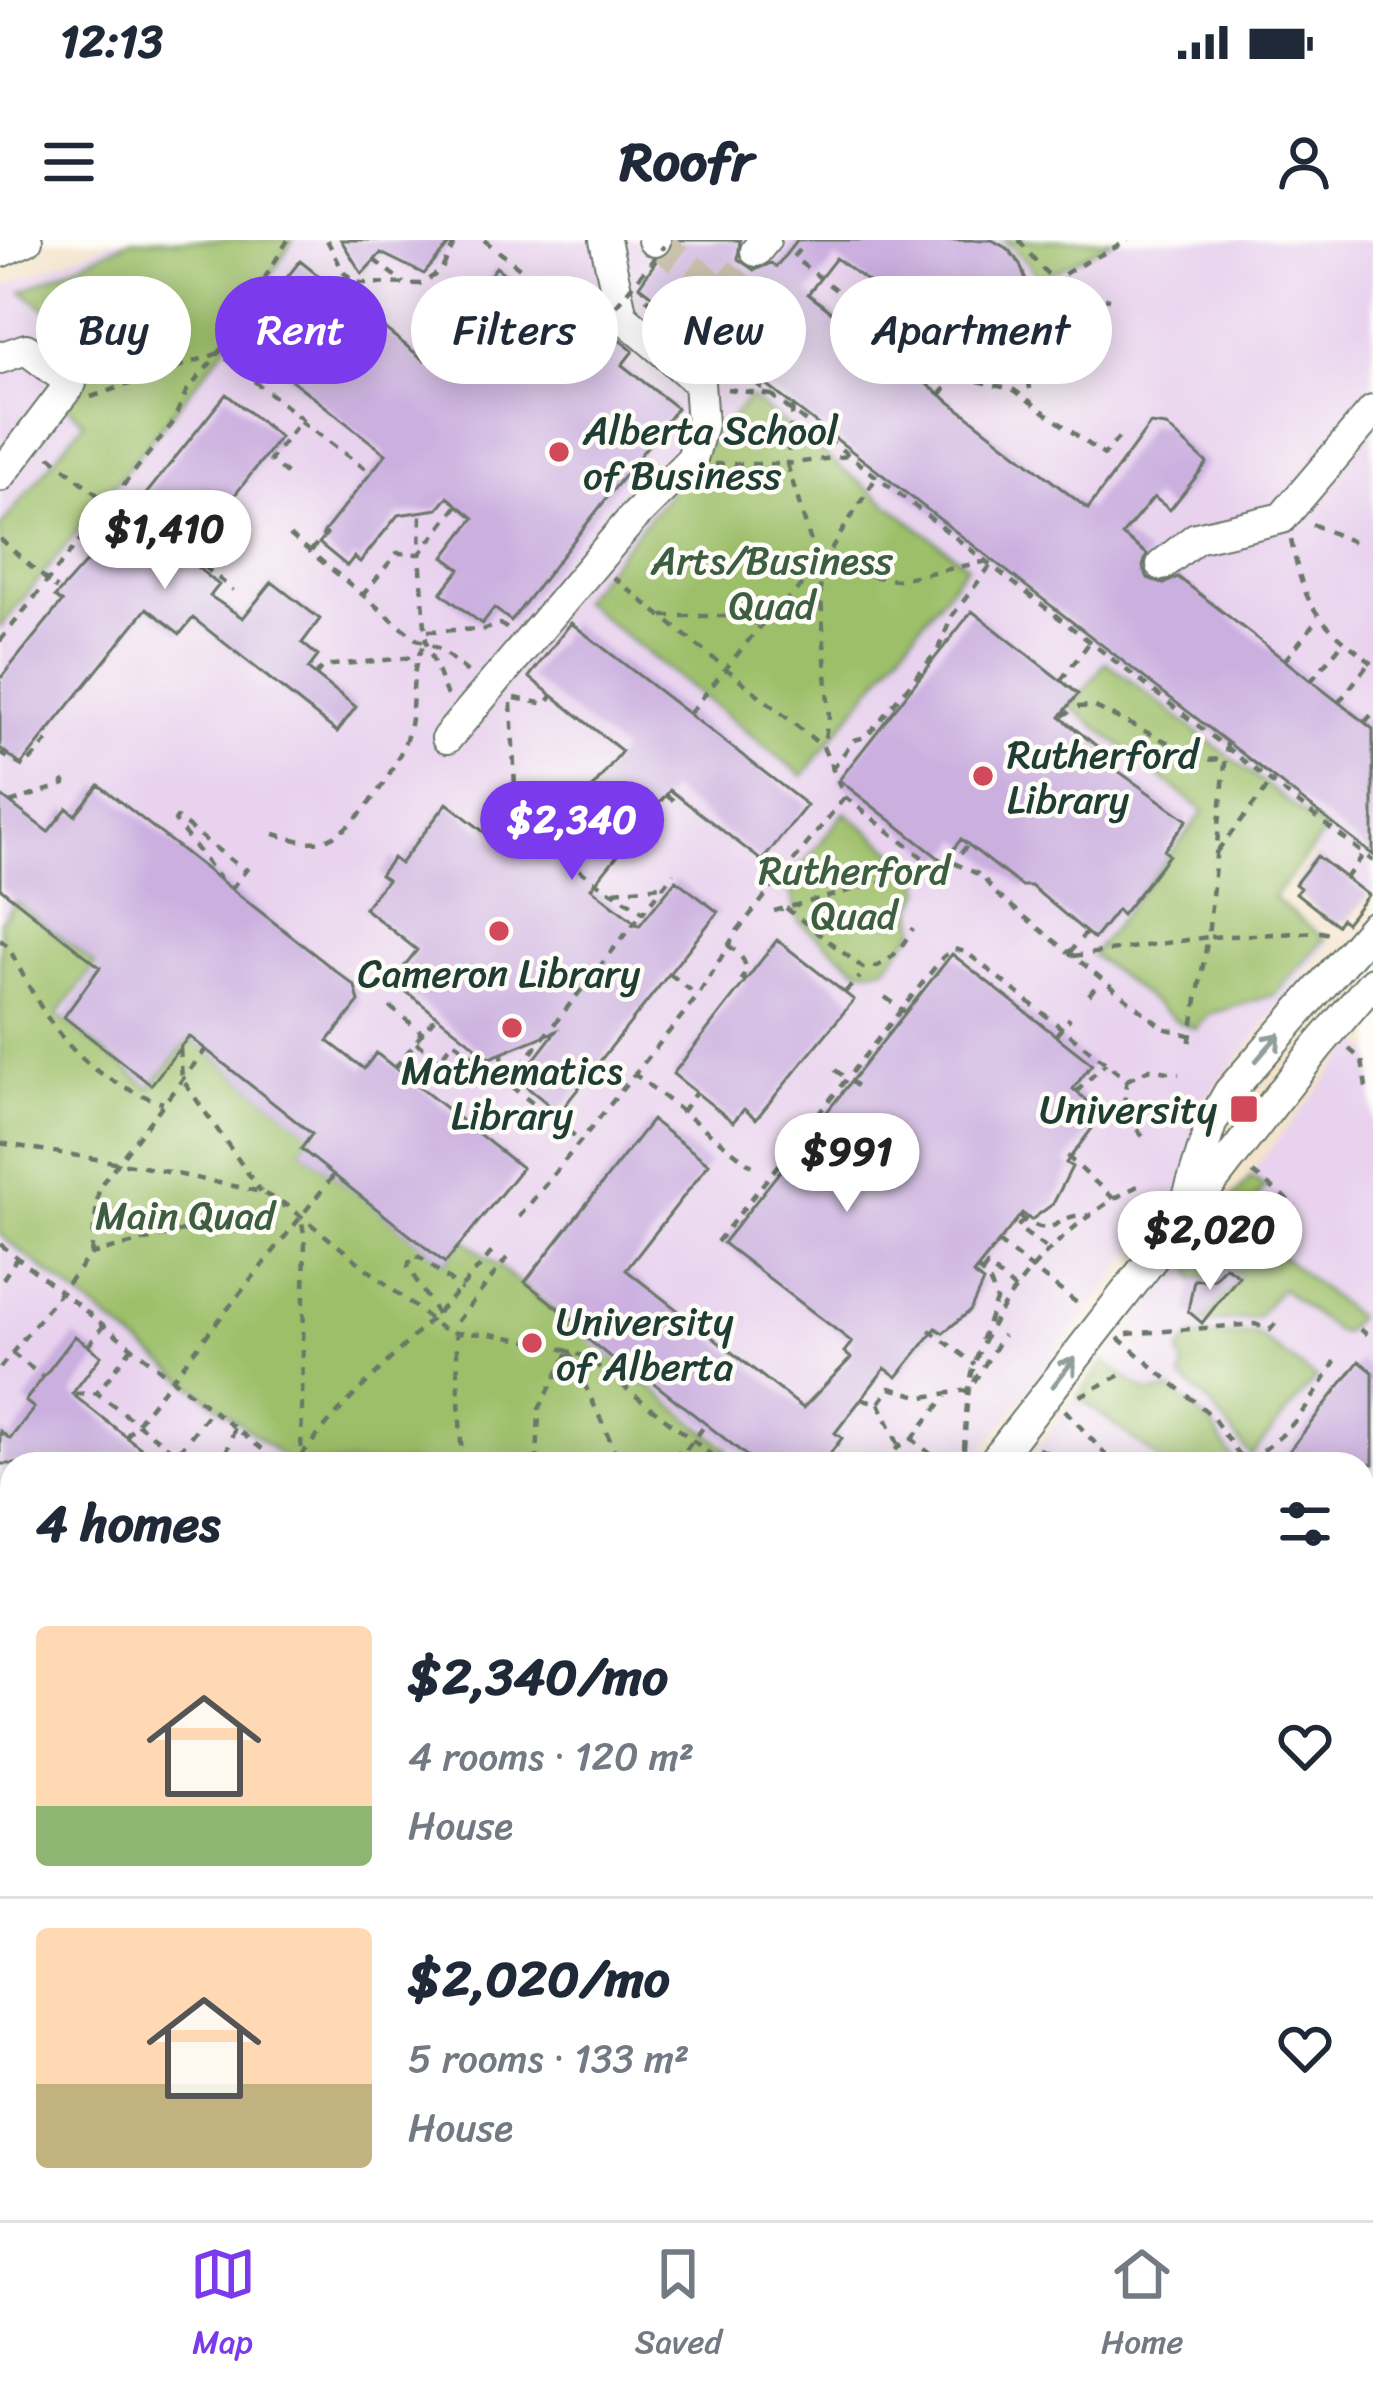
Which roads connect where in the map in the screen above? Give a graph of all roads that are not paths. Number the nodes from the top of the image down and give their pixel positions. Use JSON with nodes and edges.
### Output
{"nodes":[{"id":1,"x":27,"y":240,"type":"edge"},
{"id":2,"x":605,"y":240,"type":"edge"},
{"id":3,"x":0,"y":252,"type":"edge"},
{"id":4,"x":642,"y":333,"type":"edge"},
{"id":5,"x":0,"y":358,"type":"edge"},
{"id":6,"x":698,"y":384,"type":"edge"},
{"id":7,"x":1373,"y":411,"type":"edge"},
{"id":8,"x":0,"y":476,"type":"edge"},
{"id":9,"x":1162,"y":565,"type":"dead end"},
{"id":10,"x":452,"y":731,"type":"road end"},
{"id":11,"x":1370,"y":930,"type":"edge"},
{"id":12,"x":1373,"y":982,"type":"edge"},
{"id":13,"x":1180,"y":1223,"type":"junction"},
{"id":14,"x":1001,"y":1452,"type":"edge"}],
"edges":[{"from":1,"to":3,"type":"street"},
{"from":2,"to":4,"type":"street"},
{"from":5,"to":8,"type":"street"},
{"from":6,"to":10,"type":"street"},
{"from":7,"to":9,"type":"street"},
{"from":13,"to":11,"type":"street","one_way":true},
{"from":12,"to":13,"type":"street"},
{"from":14,"to":13,"type":"street","one_way":true}]}
